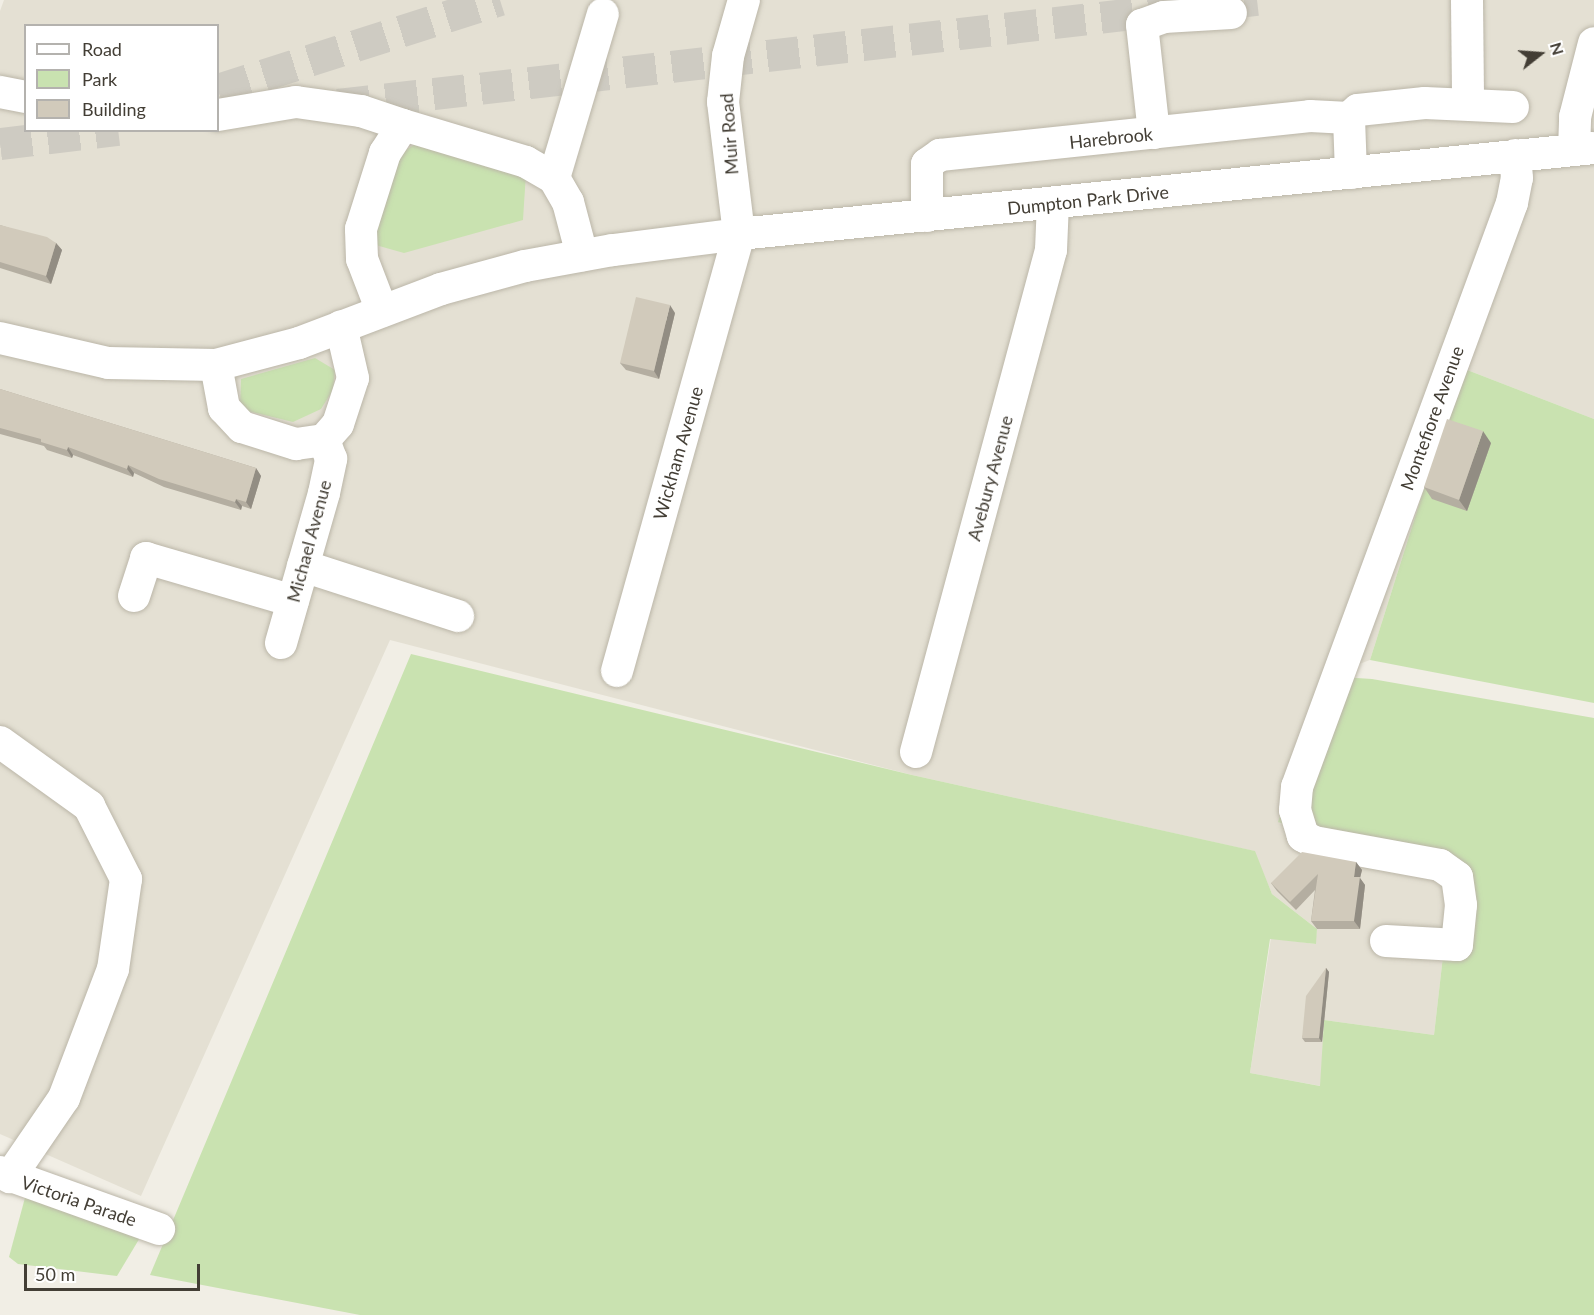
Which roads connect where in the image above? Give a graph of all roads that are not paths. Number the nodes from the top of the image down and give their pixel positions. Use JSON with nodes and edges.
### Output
{"nodes":[{"id":1,"x":744,"y":0,"type":"edge"},
{"id":2,"x":1467,"y":0,"type":"edge"},
{"id":3,"x":1231,"y":13,"type":"dead end"},
{"id":4,"x":603,"y":14,"type":"dead end"},
{"id":5,"x":1594,"y":43,"type":"edge"},
{"id":6,"x":0,"y":92,"type":"edge"},
{"id":7,"x":24,"y":97,"type":"edge"},
{"id":8,"x":1468,"y":103,"type":"junction"},
{"id":9,"x":1514,"y":107,"type":"dead end"},
{"id":10,"x":219,"y":115,"type":"edge"},
{"id":11,"x":1349,"y":118,"type":"junction"},
{"id":12,"x":404,"y":125,"type":"junction"},
{"id":13,"x":1154,"y":133,"type":"junction"},
{"id":14,"x":1584,"y":149,"type":"edge"},
{"id":15,"x":1515,"y":155,"type":"junction"},
{"id":16,"x":1351,"y":173,"type":"junction"},
{"id":17,"x":554,"y":178,"type":"junction"},
{"id":18,"x":1053,"y":203,"type":"junction"},
{"id":19,"x":927,"y":216,"type":"junction"},
{"id":20,"x":739,"y":234,"type":"junction"},
{"id":21,"x":582,"y":255,"type":"junction"},
{"id":22,"x":382,"y":311,"type":"junction"},
{"id":23,"x":341,"y":326,"type":"junction"},
{"id":24,"x":0,"y":338,"type":"edge"},
{"id":25,"x":216,"y":364,"type":"junction"},
{"id":26,"x":324,"y":440,"type":"junction"},
{"id":27,"x":303,"y":566,"type":"junction"},
{"id":28,"x":134,"y":596,"type":"dead end"},
{"id":29,"x":293,"y":601,"type":"junction"},
{"id":30,"x":458,"y":616,"type":"dead end"},
{"id":31,"x":281,"y":643,"type":"dead end"},
{"id":32,"x":616,"y":671,"type":"dead end"},
{"id":33,"x":0,"y":742,"type":"edge"},
{"id":34,"x":916,"y":752,"type":"dead end"},
{"id":35,"x":1386,"y":941,"type":"dead end"},
{"id":36,"x":5,"y":1174,"type":"edge"},
{"id":37,"x":159,"y":1229,"type":"dead end"}],
"edges":[{"from":1,"to":20,"type":"street","name":"Muir Road"},
{"from":2,"to":8,"type":"street"},
{"from":3,"to":13,"type":"street"},
{"from":4,"to":17,"type":"street"},
{"from":5,"to":14,"type":"street"},
{"from":6,"to":7,"type":"street"},
{"from":8,"to":9,"type":"street","name":"Harebrook"},
{"from":8,"to":11,"type":"street","name":"Harebrook"},
{"from":10,"to":12,"type":"street"},
{"from":11,"to":13,"type":"street","name":"Harebrook"},
{"from":11,"to":16,"type":"street"},
{"from":12,"to":17,"type":"street"},
{"from":12,"to":22,"type":"street"},
{"from":13,"to":19,"type":"street","name":"Harebrook"},
{"from":14,"to":15,"type":"street","name":"Dumpton Park Drive"},
{"from":15,"to":16,"type":"street","name":"Dumpton Park Drive"},
{"from":15,"to":35,"type":"street","name":"Montefiore Avenue"},
{"from":16,"to":18,"type":"street","name":"Dumpton Park Drive"},
{"from":17,"to":21,"type":"street"},
{"from":18,"to":19,"type":"street","name":"Dumpton Park Drive"},
{"from":18,"to":34,"type":"street","name":"Avebury Avenue"},
{"from":19,"to":20,"type":"street","name":"Dumpton Park Drive"},
{"from":20,"to":21,"type":"street","name":"Dumpton Park Drive"},
{"from":20,"to":32,"type":"street","name":"Wickham Avenue"},
{"from":21,"to":22,"type":"street","name":"Dumpton Park Drive"},
{"from":22,"to":23,"type":"street","name":"Dumpton Park Drive"},
{"from":23,"to":25,"type":"street","name":"Dumpton Park Drive"},
{"from":23,"to":26,"type":"street"},
{"from":24,"to":25,"type":"street","name":"Dumpton Park Drive"},
{"from":25,"to":26,"type":"street"},
{"from":26,"to":27,"type":"street","name":"Michael Avenue"},
{"from":27,"to":29,"type":"street","name":"Michael Avenue"},
{"from":27,"to":30,"type":"street"},
{"from":28,"to":29,"type":"street"},
{"from":29,"to":31,"type":"street","name":"Michael Avenue"},
{"from":33,"to":36,"type":"street"},
{"from":36,"to":37,"type":"street","name":"Victoria Parade"}]}
